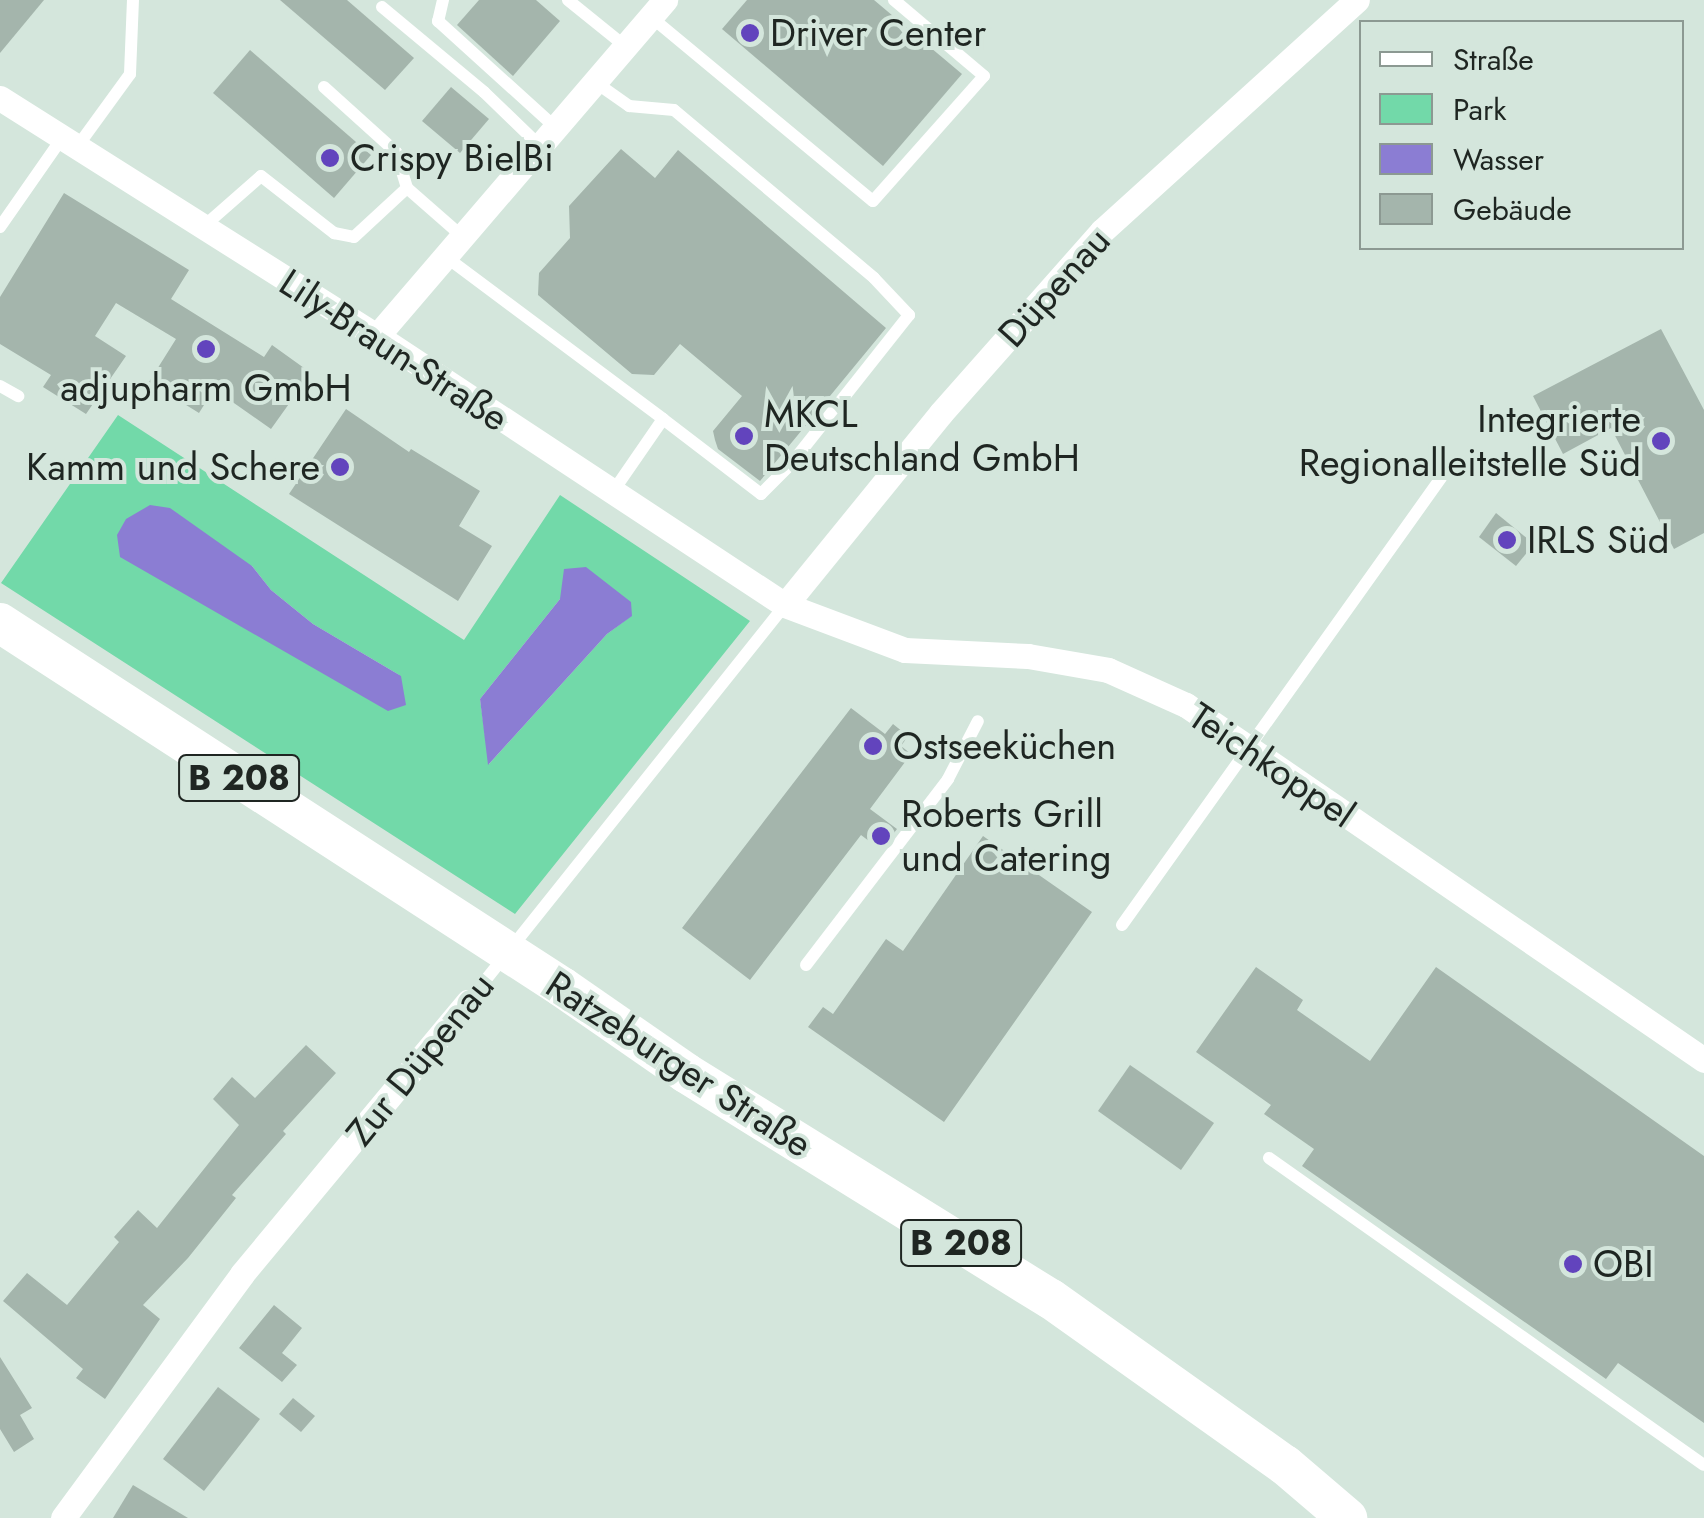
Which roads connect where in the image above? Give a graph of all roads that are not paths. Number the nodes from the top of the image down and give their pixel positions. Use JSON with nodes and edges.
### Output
{"nodes":[{"id":1,"x":133,"y":0,"type":"edge"},
{"id":2,"x":443,"y":0,"type":"edge"},
{"id":3,"x":568,"y":0,"type":"edge"},
{"id":4,"x":894,"y":0,"type":"edge"},
{"id":5,"x":1356,"y":0,"type":"edge"},
{"id":6,"x":382,"y":7,"type":"dead end"},
{"id":7,"x":658,"y":8,"type":"edge"},
{"id":8,"x":626,"y":46,"type":"junction"},
{"id":9,"x":596,"y":82,"type":"junction"},
{"id":10,"x":324,"y":86,"type":"dead end"},
{"id":11,"x":0,"y":98,"type":"edge"},
{"id":12,"x":548,"y":138,"type":"junction"},
{"id":13,"x":69,"y":143,"type":"junction"},
{"id":14,"x":406,"y":188,"type":"junction"},
{"id":15,"x":0,"y":227,"type":"edge"},
{"id":16,"x":202,"y":227,"type":"junction"},
{"id":17,"x":454,"y":247,"type":"junction"},
{"id":18,"x":377,"y":336,"type":"junction"},
{"id":19,"x":0,"y":386,"type":"edge"},
{"id":20,"x":18,"y":396,"type":"dead end"},
{"id":21,"x":663,"y":419,"type":"junction"},
{"id":22,"x":1441,"y":478,"type":"dead end"},
{"id":23,"x":612,"y":493,"type":"junction"},
{"id":24,"x":785,"y":605,"type":"junction"},
{"id":25,"x":0,"y":623,"type":"edge"},
{"id":26,"x":978,"y":721,"type":"dead end"},
{"id":27,"x":1247,"y":746,"type":"junction"},
{"id":28,"x":1122,"y":925,"type":"dead end"},
{"id":29,"x":806,"y":965,"type":"dead end"},
{"id":30,"x":468,"y":1002,"type":"joint"},
{"id":31,"x":1704,"y":1060,"type":"edge"},
{"id":32,"x":1269,"y":1158,"type":"dead end"},
{"id":33,"x":1704,"y":1465,"type":"edge"},
{"id":34,"x":63,"y":1518,"type":"edge"},
{"id":35,"x":1347,"y":1518,"type":"edge"}],
"edges":[{"from":1,"to":13,"type":"lane"},
{"from":2,"to":12,"type":"lane"},
{"from":3,"to":8,"type":"lane"},
{"from":4,"to":7,"type":"lane"},
{"from":5,"to":24,"type":"street","name":"Düpenau"},
{"from":6,"to":12,"type":"lane"},
{"from":7,"to":8,"type":"street"},
{"from":8,"to":9,"type":"street"},
{"from":9,"to":12,"type":"street"},
{"from":9,"to":21,"type":"lane"},
{"from":10,"to":14,"type":"lane"},
{"from":11,"to":13,"type":"street","name":"Lily-Braun-Straße"},
{"from":12,"to":17,"type":"street"},
{"from":13,"to":15,"type":"lane"},
{"from":13,"to":16,"type":"street","name":"Lily-Braun-Straße"},
{"from":14,"to":16,"type":"lane"},
{"from":14,"to":17,"type":"lane"},
{"from":16,"to":18,"type":"street","name":"Lily-Braun-Straße"},
{"from":17,"to":18,"type":"street"},
{"from":17,"to":21,"type":"lane"},
{"from":18,"to":23,"type":"street","name":"Lily-Braun-Straße"},
{"from":19,"to":20,"type":"lane"},
{"from":21,"to":23,"type":"lane"},
{"from":22,"to":27,"type":"lane"},
{"from":23,"to":24,"type":"street","name":"Lily-Braun-Straße"},
{"from":24,"to":27,"type":"street","name":"Teichkoppel"},
{"from":24,"to":30,"type":"lane","name":"Zur Düpenau"},
{"from":25,"to":35,"type":"main road","name":"Ratzeburger Straße","number":"B 208"},
{"from":26,"to":29,"type":"lane"},
{"from":27,"to":28,"type":"lane"},
{"from":27,"to":31,"type":"street","name":"Teichkoppel"},
{"from":30,"to":34,"type":"street","name":"Zur Düpenau"},
{"from":32,"to":33,"type":"lane"}]}
